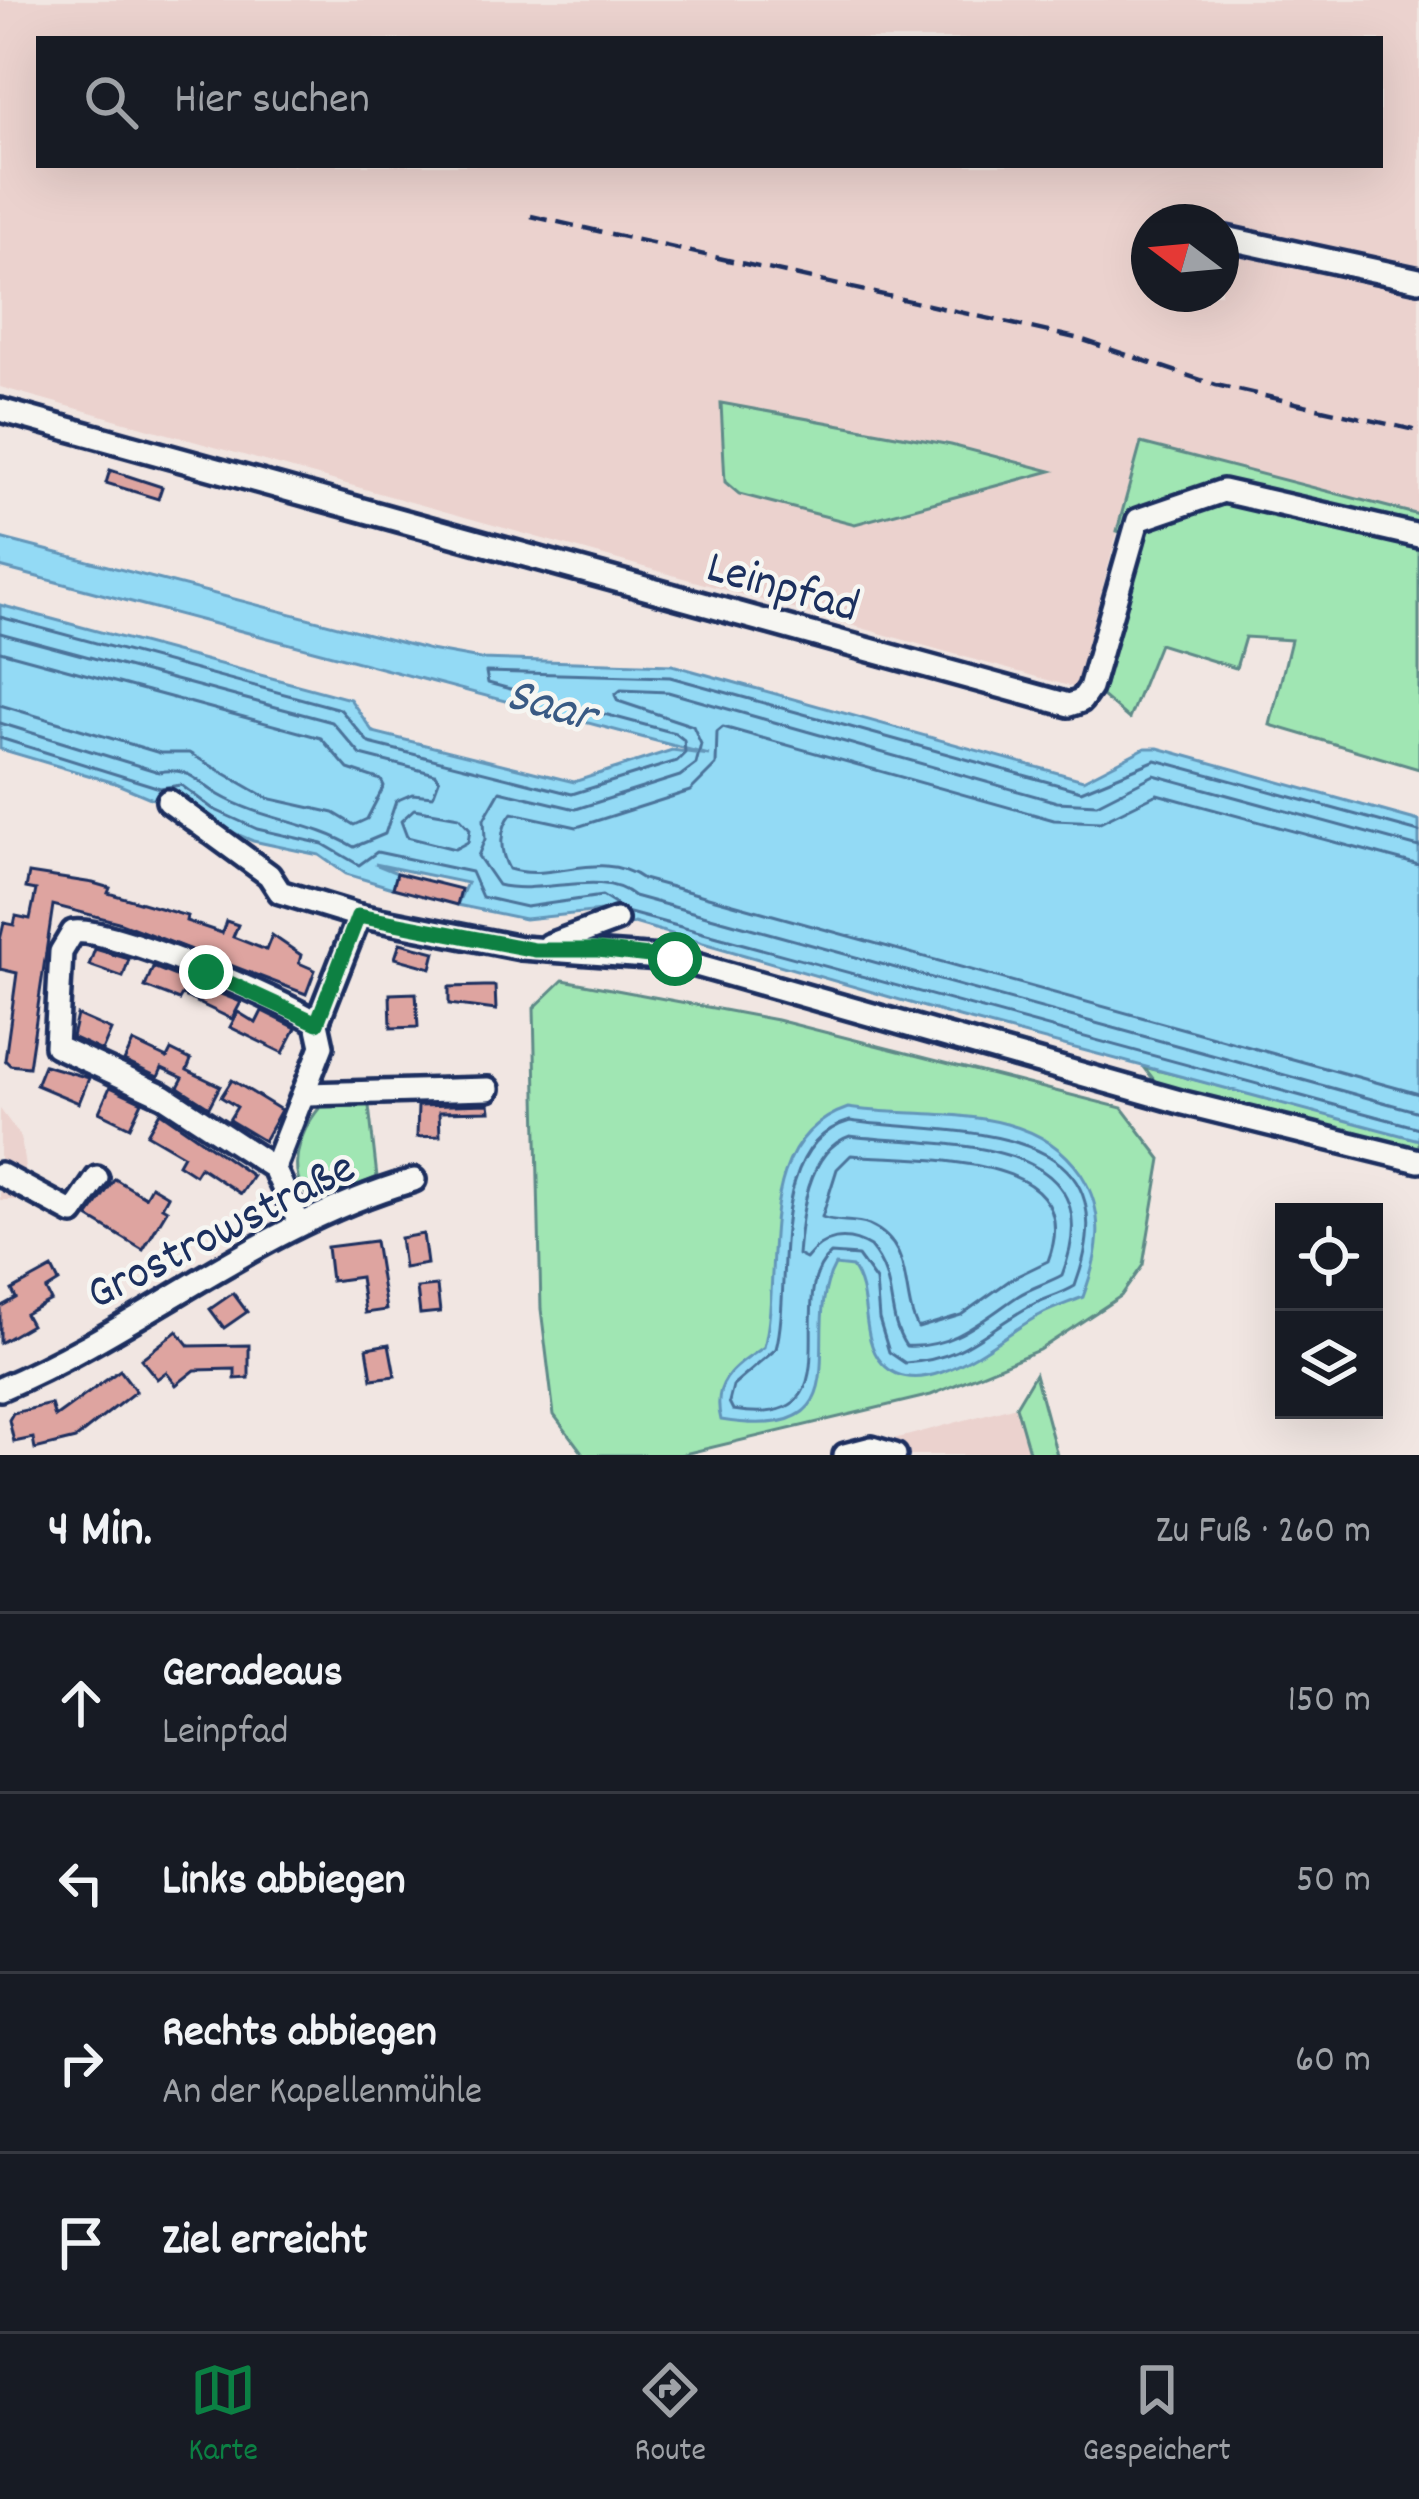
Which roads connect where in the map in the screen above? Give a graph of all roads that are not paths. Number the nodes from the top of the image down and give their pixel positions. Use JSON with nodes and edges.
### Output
{"nodes":[{"id":1,"x":1239,"y":241,"type":"edge"},
{"id":2,"x":1419,"y":280,"type":"edge"},
{"id":3,"x":0,"y":410,"type":"edge"},
{"id":4,"x":1419,"y":536,"type":"edge"},
{"id":5,"x":168,"y":801,"type":"dead end"},
{"id":6,"x":358,"y":916,"type":"junction"},
{"id":7,"x":616,"y":920,"type":"dead end"},
{"id":8,"x":535,"y":950,"type":"junction"},
{"id":9,"x":317,"y":1023,"type":"junction"},
{"id":10,"x":488,"y":1089,"type":"dead end"},
{"id":11,"x":307,"y":1094,"type":"junction"},
{"id":12,"x":1419,"y":1161,"type":"edge"},
{"id":13,"x":274,"y":1168,"type":"junction"},
{"id":14,"x":0,"y":1174,"type":"edge"},
{"id":15,"x":97,"y":1178,"type":"dead end"},
{"id":16,"x":414,"y":1180,"type":"dead end"},
{"id":17,"x":299,"y":1223,"type":"junction"},
{"id":18,"x":0,"y":1389,"type":"edge"},
{"id":19,"x":892,"y":1453,"type":"edge"},
{"id":20,"x":845,"y":1455,"type":"edge"}],
"edges":[{"from":1,"to":2,"type":"street"},
{"from":3,"to":4,"type":"street","name":"Leinpfad"},
{"from":5,"to":6,"type":"street"},
{"from":6,"to":8,"type":"street"},
{"from":6,"to":9,"type":"street"},
{"from":7,"to":8,"type":"street"},
{"from":8,"to":12,"type":"street"},
{"from":9,"to":11,"type":"street"},
{"from":9,"to":13,"type":"street"},
{"from":10,"to":11,"type":"street"},
{"from":11,"to":13,"type":"street"},
{"from":13,"to":17,"type":"street"},
{"from":14,"to":15,"type":"street"},
{"from":16,"to":17,"type":"street","name":"Grostrowstraße"},
{"from":17,"to":18,"type":"street","name":"Grostrowstraße"},
{"from":19,"to":20,"type":"street"}]}
